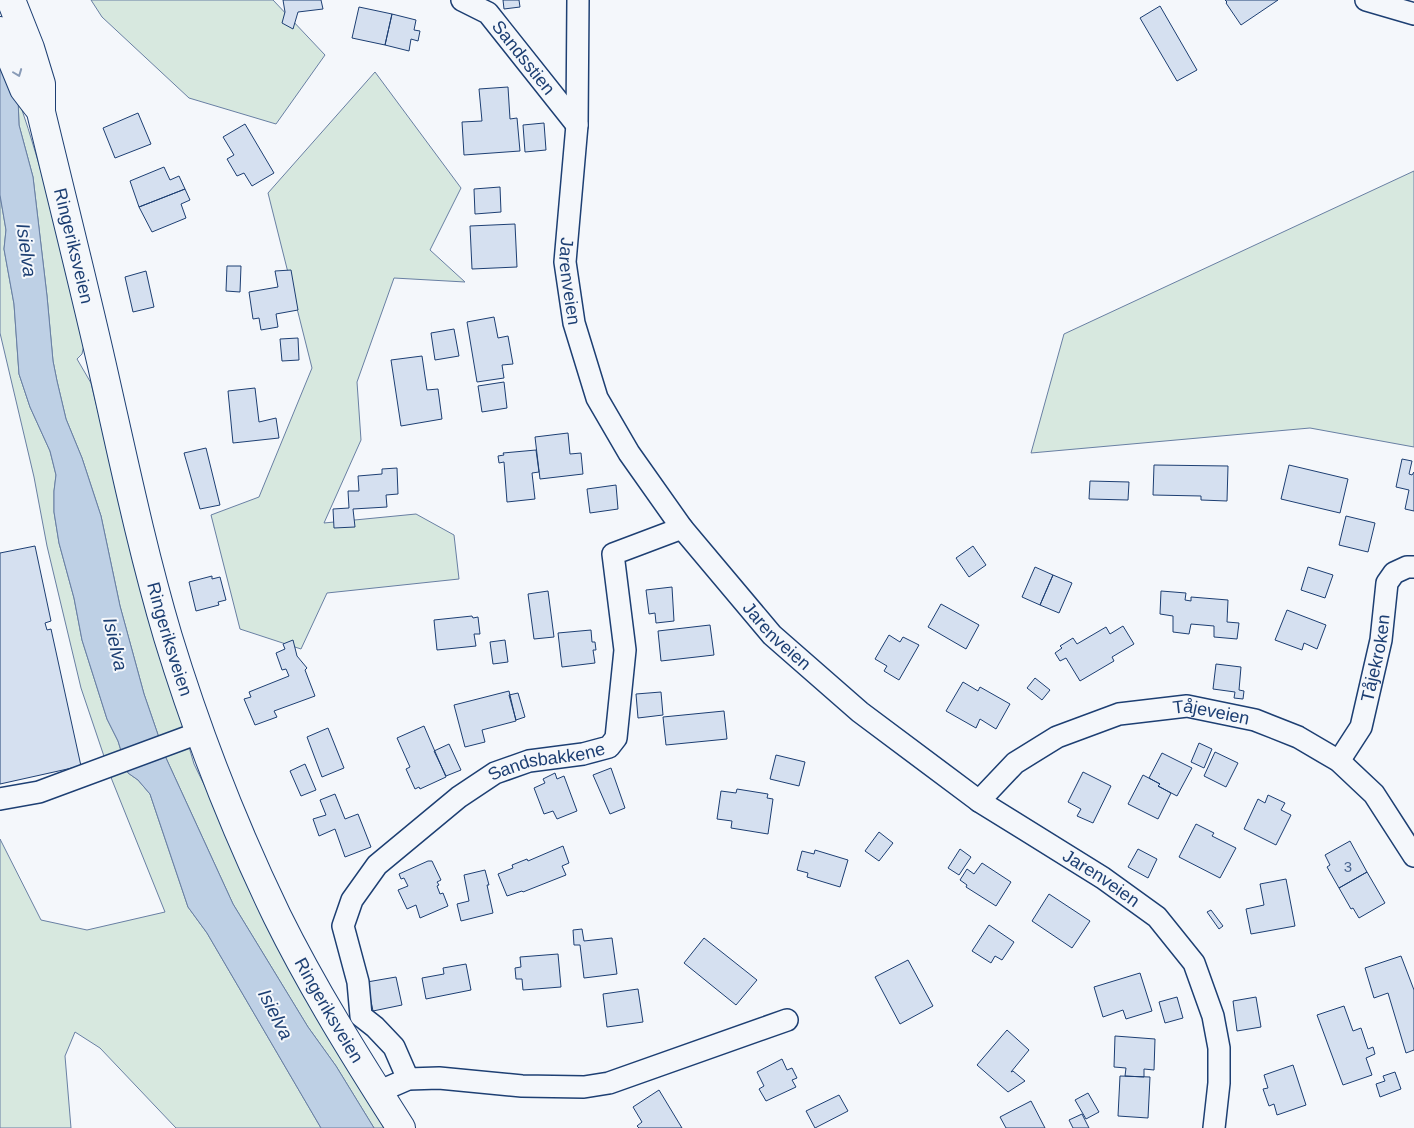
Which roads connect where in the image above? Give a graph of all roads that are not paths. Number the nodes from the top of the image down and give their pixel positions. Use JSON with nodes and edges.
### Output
{"nodes":[{"id":1,"x":11,"y":0,"type":"edge"},
{"id":2,"x":462,"y":0,"type":"edge"},
{"id":3,"x":578,"y":0,"type":"edge"},
{"id":4,"x":1366,"y":0,"type":"edge"},
{"id":5,"x":1414,"y":14,"type":"edge"},
{"id":6,"x":0,"y":31,"type":"edge"},
{"id":7,"x":41,"y":112,"type":"junction"},
{"id":8,"x":576,"y":124,"type":"junction"},
{"id":9,"x":682,"y":528,"type":"junction"},
{"id":10,"x":1414,"y":567,"type":"edge"},
{"id":11,"x":201,"y":732,"type":"junction"},
{"id":12,"x":1339,"y":760,"type":"junction"},
{"id":13,"x":0,"y":799,"type":"edge"},
{"id":14,"x":979,"y":801,"type":"junction"},
{"id":15,"x":1414,"y":856,"type":"edge"},
{"id":16,"x":787,"y":1020,"type":"dead end"},
{"id":17,"x":408,"y":1079,"type":"junction"},
{"id":18,"x":378,"y":1092,"type":"junction"},
{"id":19,"x":401,"y":1128,"type":"edge"},
{"id":20,"x":1214,"y":1128,"type":"edge"}],
"edges":[{"from":1,"to":7,"type":"main road","name":"Ringeriksveien"},
{"from":2,"to":8,"type":"street","name":"Sandsstien"},
{"from":3,"to":8,"type":"street","name":"Jarenveien"},
{"from":4,"to":5,"type":"street"},
{"from":6,"to":7,"type":"main road","name":"Ringeriksveien","one_way":true},
{"from":7,"to":11,"type":"main road","name":"Ringeriksveien"},
{"from":8,"to":9,"type":"street","name":"Jarenveien"},
{"from":9,"to":14,"type":"street","name":"Jarenveien"},
{"from":9,"to":17,"type":"street","name":"Sandsbakkene"},
{"from":10,"to":12,"type":"street","name":"Tåjekroken"},
{"from":11,"to":13,"type":"street"},
{"from":11,"to":18,"type":"main road","name":"Ringeriksveien"},
{"from":12,"to":14,"type":"street","name":"Tåjeveien"},
{"from":12,"to":15,"type":"street","name":"Tåjeveien"},
{"from":14,"to":20,"type":"street","name":"Jarenveien"},
{"from":16,"to":17,"type":"street"},
{"from":17,"to":18,"type":"street"},
{"from":18,"to":19,"type":"main road","name":"Ringeriksveien"}]}
